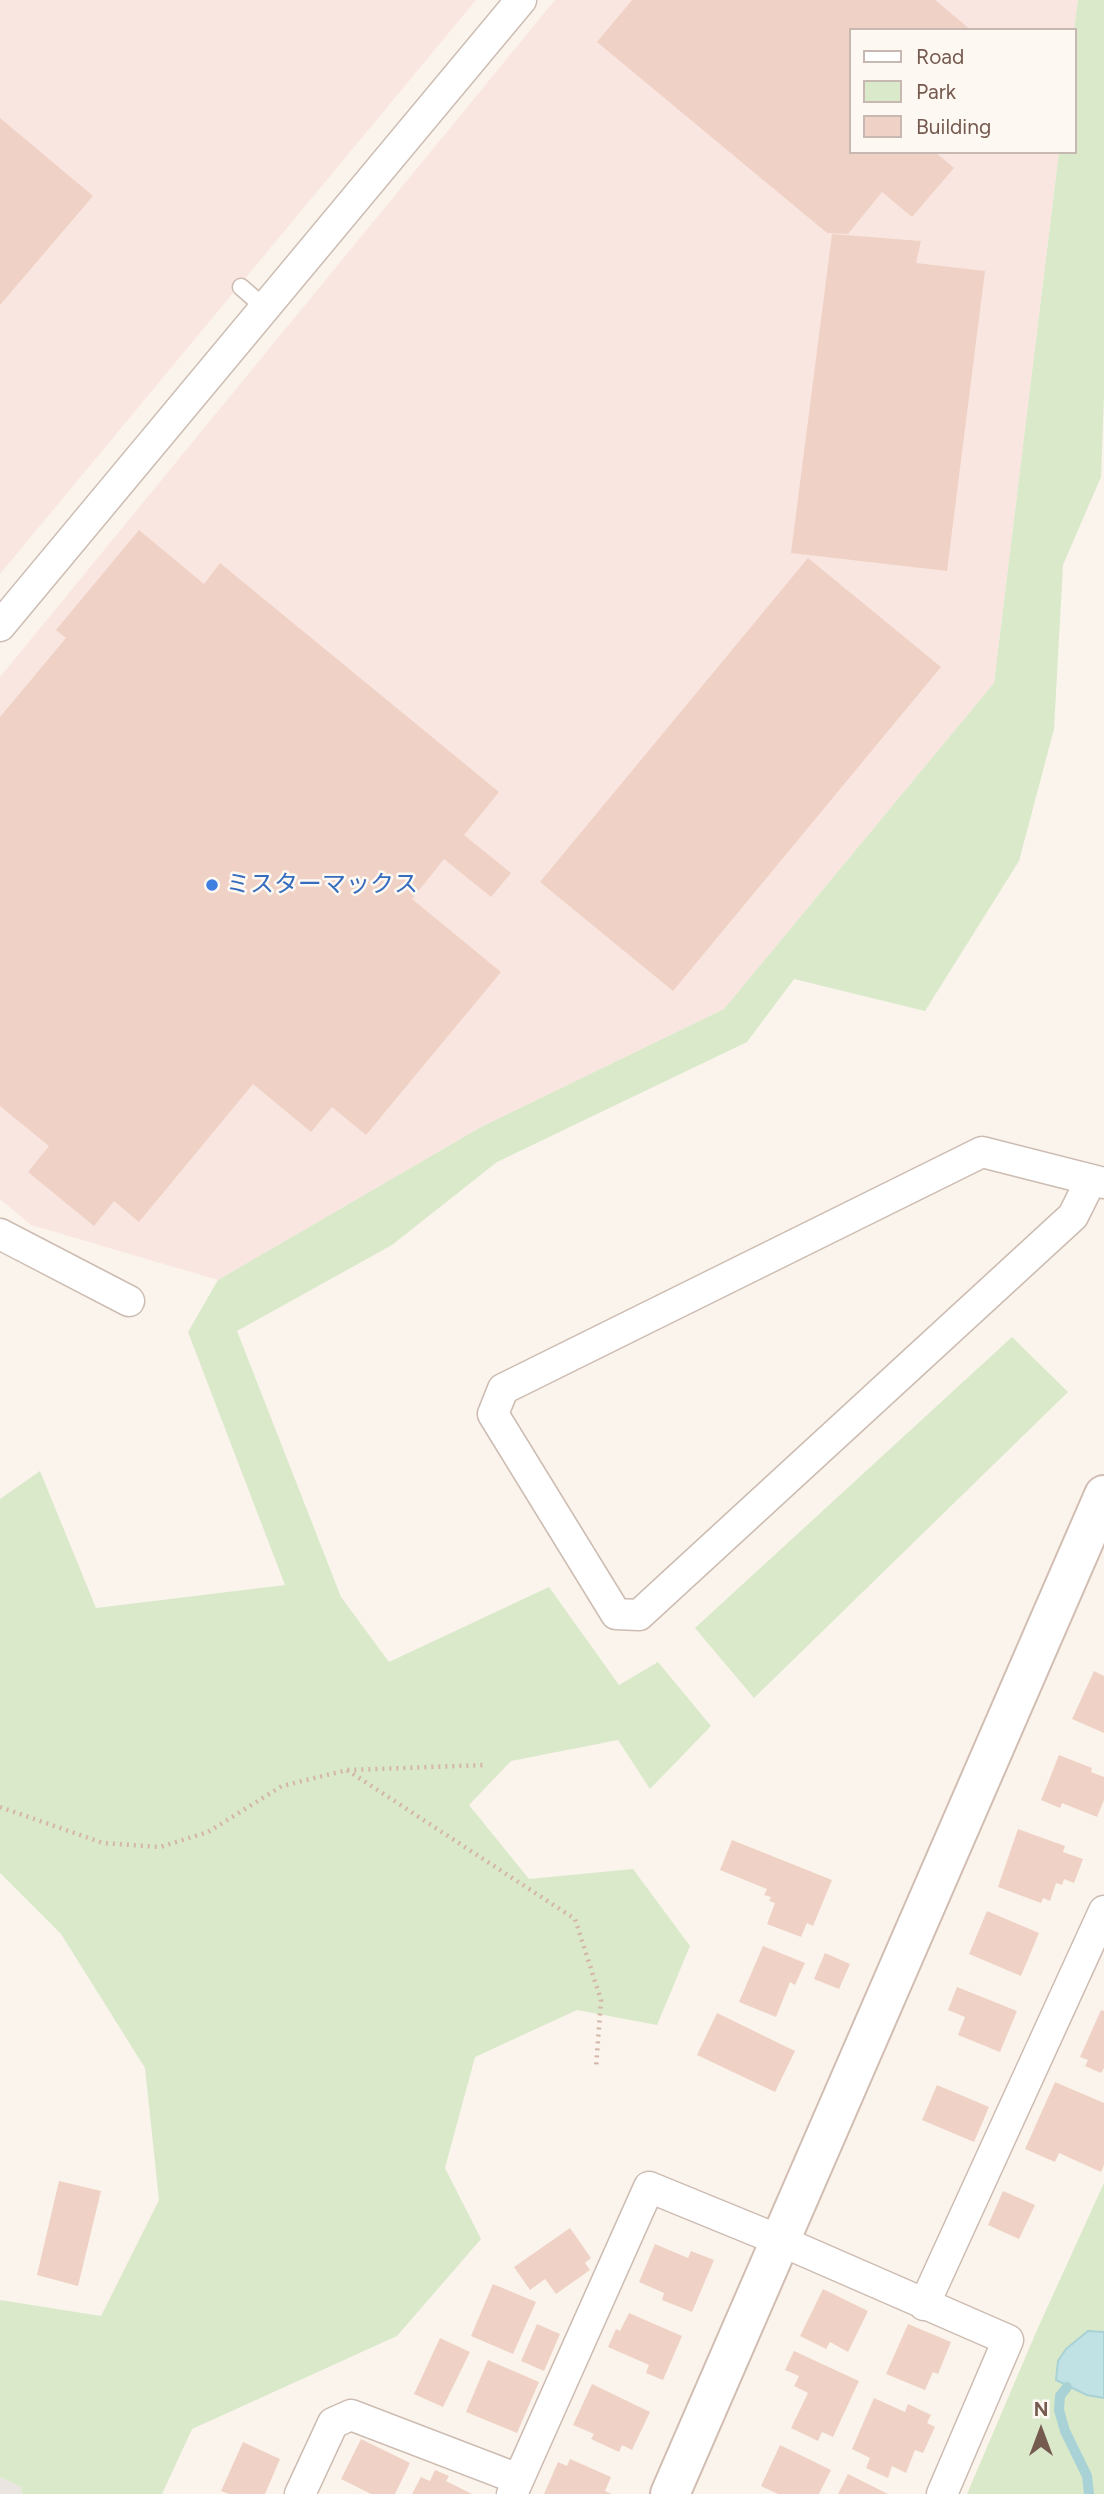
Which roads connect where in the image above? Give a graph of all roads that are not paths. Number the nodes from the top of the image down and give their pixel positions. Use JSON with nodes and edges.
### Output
{"nodes":[{"id":1,"x":522,"y":0,"type":"edge"},
{"id":2,"x":241,"y":287,"type":"dead end"},
{"id":3,"x":264,"y":307,"type":"junction"},
{"id":4,"x":0,"y":626,"type":"edge"},
{"id":5,"x":1098,"y":1182,"type":"edge"},
{"id":6,"x":0,"y":1234,"type":"edge"},
{"id":7,"x":129,"y":1301,"type":"dead end"},
{"id":8,"x":1104,"y":1496,"type":"edge"},
{"id":9,"x":1104,"y":1911,"type":"edge"},
{"id":10,"x":781,"y":2241,"type":"junction"},
{"id":11,"x":924,"y":2305,"type":"junction"},
{"id":12,"x":515,"y":2486,"type":"edge"},
{"id":13,"x":300,"y":2494,"type":"edge"},
{"id":14,"x":670,"y":2494,"type":"edge"},
{"id":15,"x":942,"y":2494,"type":"edge"}],
"edges":[{"from":1,"to":3,"type":"street"},
{"from":2,"to":3,"type":"lane"},
{"from":3,"to":4,"type":"street"},
{"from":5,"to":5,"type":"street"},
{"from":6,"to":7,"type":"street"},
{"from":8,"to":10,"type":"street"},
{"from":9,"to":11,"type":"street"},
{"from":10,"to":11,"type":"street"},
{"from":10,"to":12,"type":"street"},
{"from":10,"to":14,"type":"street"},
{"from":11,"to":15,"type":"street"},
{"from":12,"to":13,"type":"street"}]}
